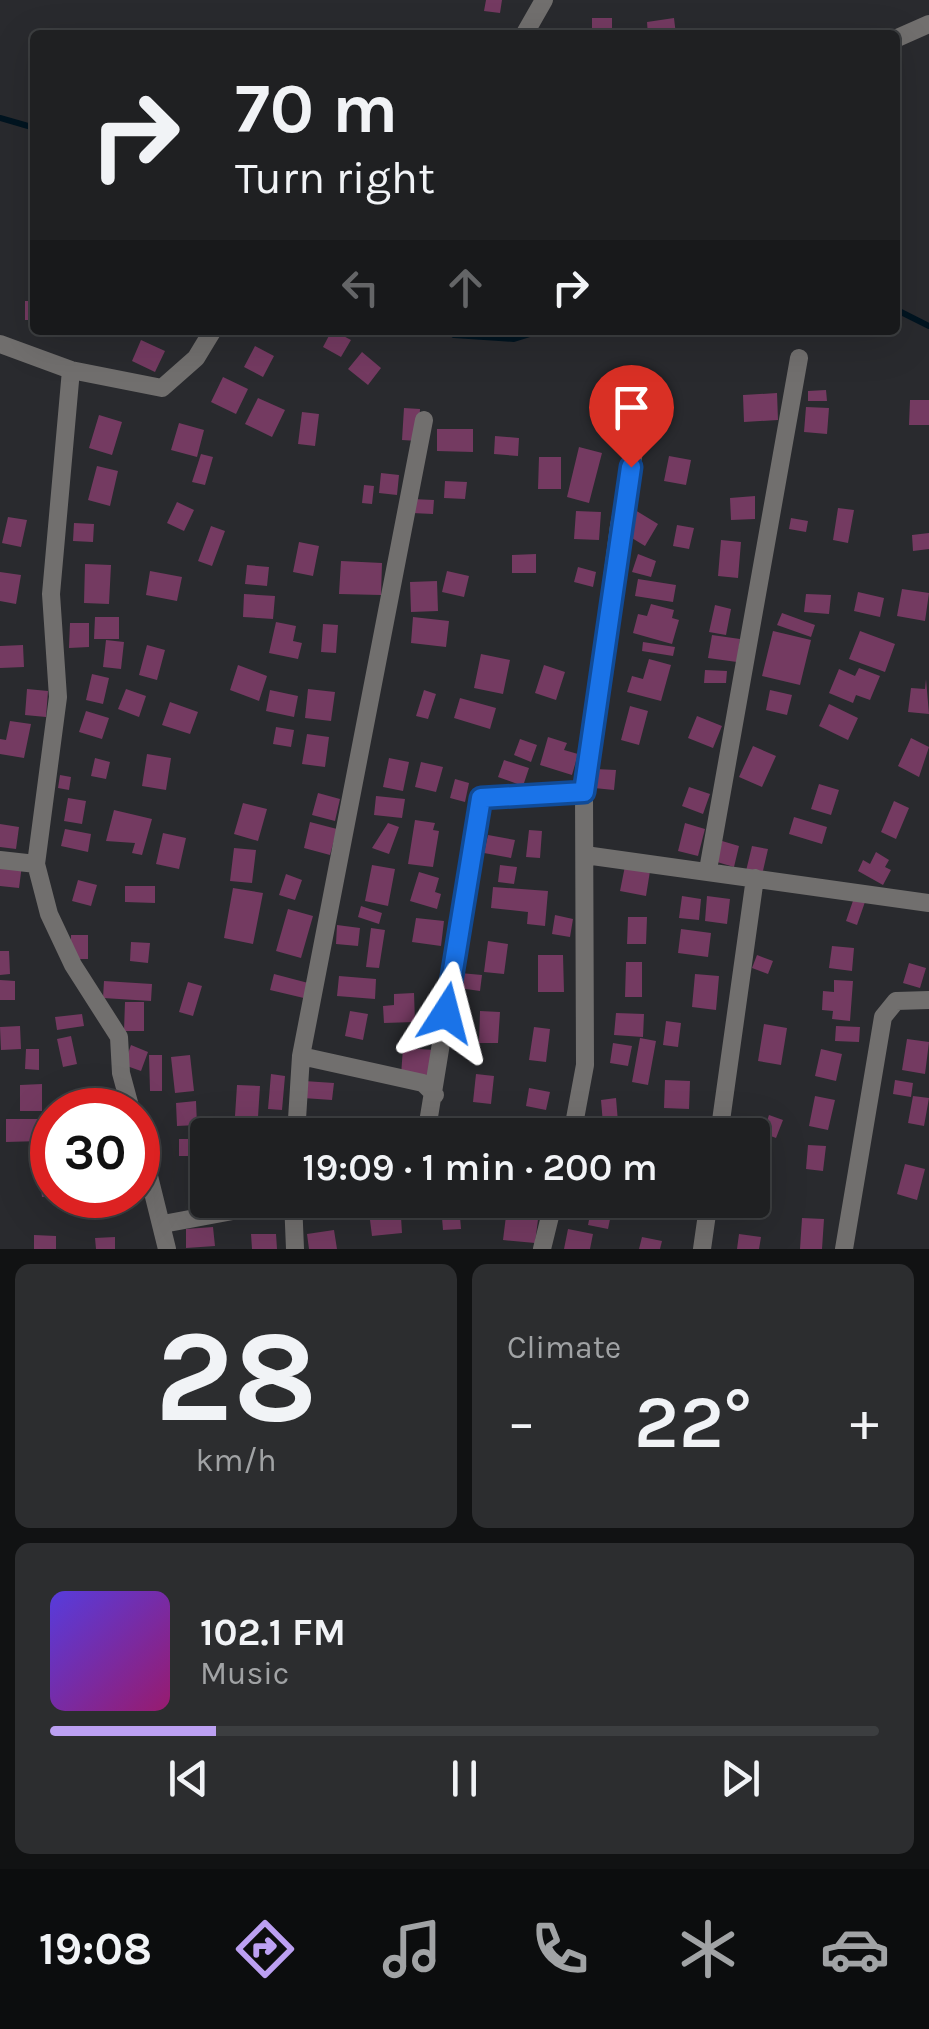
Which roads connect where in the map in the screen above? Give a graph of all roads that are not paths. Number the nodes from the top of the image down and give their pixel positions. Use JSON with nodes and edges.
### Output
{"nodes":[{"id":1,"x":544,"y":0,"type":"edge"},
{"id":2,"x":929,"y":24,"type":"edge"},
{"id":3,"x":527,"y":30,"type":"edge"},
{"id":4,"x":900,"y":37,"type":"edge"},
{"id":5,"x":210,"y":335,"type":"edge"},
{"id":6,"x":0,"y":344,"type":"edge"},
{"id":7,"x":799,"y":358,"type":"dead end"},
{"id":8,"x":71,"y":370,"type":"junction"},
{"id":9,"x":643,"y":408,"type":"dead end"},
{"id":10,"x":424,"y":420,"type":"dead end"},
{"id":11,"x":584,"y":792,"type":"junction"},
{"id":12,"x":585,"y":854,"type":"junction"},
{"id":13,"x":0,"y":860,"type":"edge"},
{"id":14,"x":36,"y":864,"type":"junction"},
{"id":15,"x":708,"y":870,"type":"junction"},
{"id":16,"x":755,"y":878,"type":"junction"},
{"id":17,"x":929,"y":904,"type":"edge"},
{"id":18,"x":929,"y":1000,"type":"edge"},
{"id":19,"x":301,"y":1056,"type":"junction"},
{"id":20,"x":125,"y":1088,"type":"edge"},
{"id":21,"x":435,"y":1095,"type":"junction"},
{"id":22,"x":297,"y":1118,"type":"edge"},
{"id":23,"x":430,"y":1118,"type":"edge"},
{"id":24,"x":575,"y":1118,"type":"edge"},
{"id":25,"x":720,"y":1118,"type":"edge"},
{"id":26,"x":160,"y":1213,"type":"edge"},
{"id":27,"x":195,"y":1218,"type":"edge"},
{"id":28,"x":293,"y":1218,"type":"edge"},
{"id":29,"x":550,"y":1218,"type":"edge"},
{"id":30,"x":707,"y":1218,"type":"edge"},
{"id":31,"x":163,"y":1224,"type":"junction"},
{"id":32,"x":166,"y":1249,"type":"edge"},
{"id":33,"x":296,"y":1249,"type":"edge"},
{"id":34,"x":542,"y":1249,"type":"edge"},
{"id":35,"x":702,"y":1249,"type":"edge"},
{"id":36,"x":844,"y":1249,"type":"edge"}],
"edges":[{"from":1,"to":3,"type":"street"},
{"from":2,"to":4,"type":"street"},
{"from":5,"to":8,"type":"street"},
{"from":6,"to":8,"type":"street"},
{"from":7,"to":15,"type":"street"},
{"from":8,"to":14,"type":"street"},
{"from":9,"to":11,"type":"street"},
{"from":10,"to":19,"type":"street"},
{"from":11,"to":12,"type":"street"},
{"from":11,"to":21,"type":"street"},
{"from":12,"to":15,"type":"street"},
{"from":12,"to":24,"type":"street"},
{"from":13,"to":14,"type":"street"},
{"from":14,"to":20,"type":"street"},
{"from":15,"to":16,"type":"street"},
{"from":16,"to":17,"type":"street"},
{"from":16,"to":25,"type":"street"},
{"from":18,"to":36,"type":"street"},
{"from":19,"to":21,"type":"street"},
{"from":19,"to":22,"type":"street"},
{"from":21,"to":23,"type":"street"},
{"from":26,"to":31,"type":"street"},
{"from":27,"to":31,"type":"street"},
{"from":28,"to":33,"type":"street"},
{"from":29,"to":34,"type":"street"},
{"from":30,"to":35,"type":"street"},
{"from":31,"to":32,"type":"street"}]}
